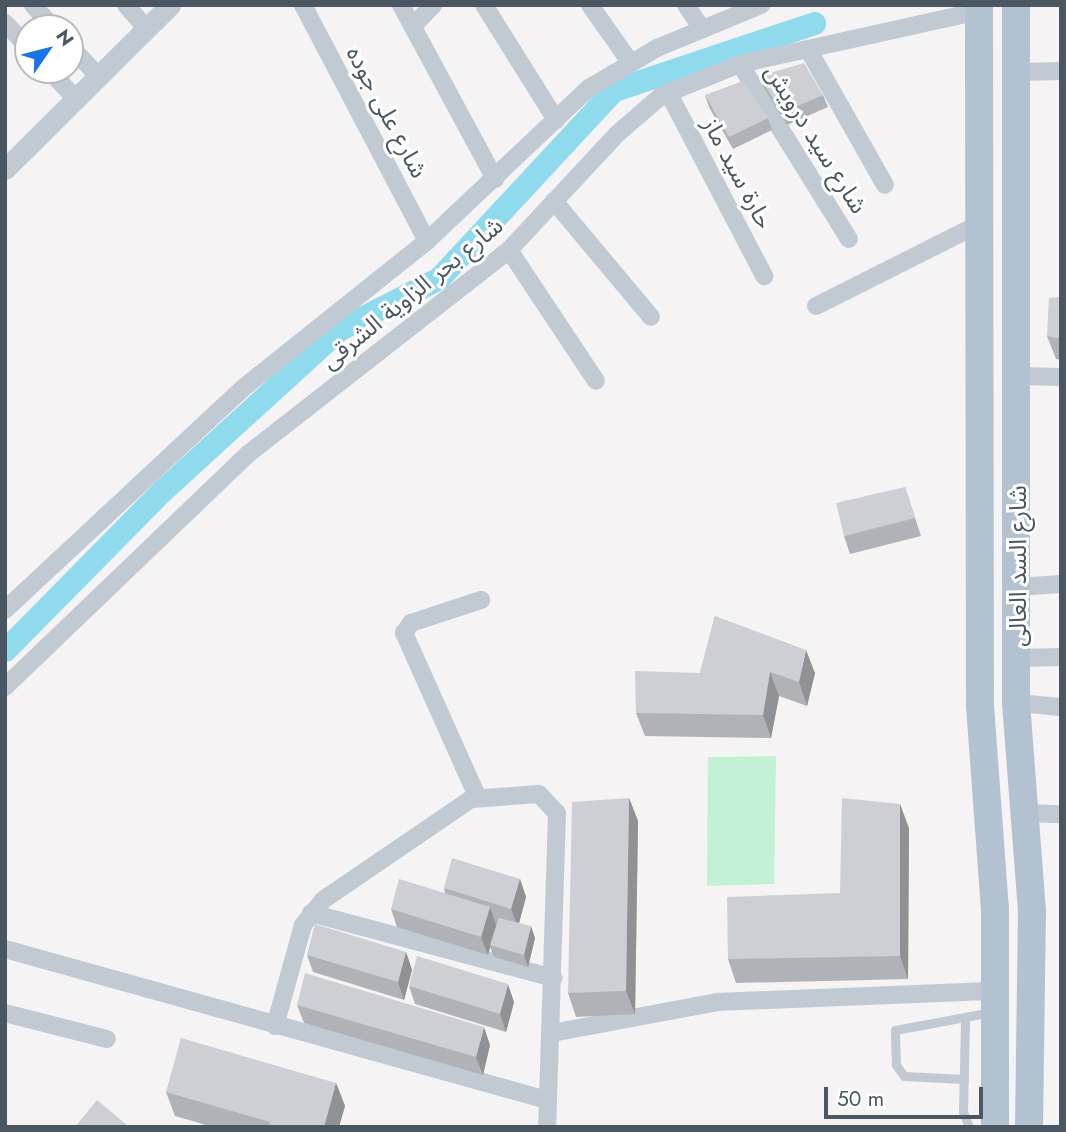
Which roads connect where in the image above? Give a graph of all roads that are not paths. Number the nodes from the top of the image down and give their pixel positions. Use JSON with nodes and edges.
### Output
{"nodes":[{"id":1,"x":126,"y":5,"type":"edge"},
{"id":2,"x":170,"y":5,"type":"edge"},
{"id":3,"x":303,"y":5,"type":"edge"},
{"id":4,"x":401,"y":5,"type":"edge"},
{"id":5,"x":433,"y":5,"type":"edge"},
{"id":6,"x":484,"y":5,"type":"edge"},
{"id":7,"x":590,"y":5,"type":"edge"},
{"id":8,"x":686,"y":5,"type":"edge"},
{"id":9,"x":761,"y":5,"type":"edge"},
{"id":10,"x":1016,"y":5,"type":"edge"},
{"id":11,"x":979,"y":8,"type":"edge"},
{"id":12,"x":413,"y":26,"type":"junction"},
{"id":13,"x":146,"y":27,"type":"junction"},
{"id":14,"x":702,"y":29,"type":"junction"},
{"id":15,"x":808,"y":49,"type":"junction"},
{"id":16,"x":84,"y":61,"type":"edge"},
{"id":17,"x":630,"y":62,"type":"junction"},
{"id":18,"x":740,"y":64,"type":"junction"},
{"id":19,"x":1061,"y":71,"type":"edge"},
{"id":20,"x":1016,"y":72,"type":"junction"},
{"id":21,"x":98,"y":76,"type":"junction"},
{"id":22,"x":62,"y":84,"type":"edge"},
{"id":23,"x":668,"y":92,"type":"junction"},
{"id":24,"x":75,"y":98,"type":"junction"},
{"id":25,"x":556,"y":121,"type":"junction"},
{"id":26,"x":5,"y":169,"type":"edge"},
{"id":27,"x":495,"y":179,"type":"junction"},
{"id":28,"x":885,"y":185,"type":"dead end"},
{"id":29,"x":554,"y":201,"type":"junction"},
{"id":30,"x":979,"y":224,"type":"junction"},
{"id":31,"x":849,"y":239,"type":"dead end"},
{"id":32,"x":427,"y":241,"type":"junction"},
{"id":33,"x":509,"y":250,"type":"junction"},
{"id":34,"x":765,"y":276,"type":"dead end"},
{"id":35,"x":816,"y":306,"type":"dead end"},
{"id":36,"x":651,"y":317,"type":"dead end"},
{"id":37,"x":1019,"y":376,"type":"junction"},
{"id":38,"x":1061,"y":377,"type":"edge"},
{"id":39,"x":596,"y":381,"type":"dead end"},
{"id":40,"x":980,"y":457,"type":"junction"},
{"id":41,"x":1018,"y":460,"type":"junction"},
{"id":42,"x":1061,"y":584,"type":"edge"},
{"id":43,"x":1018,"y":587,"type":"junction"},
{"id":44,"x":481,"y":600,"type":"dead end"},
{"id":45,"x":5,"y":610,"type":"edge"},
{"id":46,"x":1061,"y":657,"type":"edge"},
{"id":47,"x":1017,"y":659,"type":"junction"},
{"id":48,"x":5,"y":687,"type":"edge"},
{"id":49,"x":1016,"y":703,"type":"junction"},
{"id":50,"x":1061,"y":708,"type":"edge"},
{"id":51,"x":477,"y":796,"type":"junction"},
{"id":52,"x":1024,"y":813,"type":"junction"},
{"id":53,"x":1061,"y":814,"type":"edge"},
{"id":54,"x":310,"y":913,"type":"junction"},
{"id":55,"x":5,"y":949,"type":"edge"},
{"id":56,"x":553,"y":978,"type":"junction"},
{"id":57,"x":996,"y":1000,"type":"junction"},
{"id":58,"x":5,"y":1013,"type":"edge"},
{"id":59,"x":965,"y":1021,"type":"junction"},
{"id":60,"x":275,"y":1026,"type":"junction"},
{"id":61,"x":552,"y":1033,"type":"junction"},
{"id":62,"x":107,"y":1039,"type":"dead end"},
{"id":63,"x":964,"y":1079,"type":"junction"},
{"id":64,"x":547,"y":1100,"type":"junction"},
{"id":65,"x":547,"y":1127,"type":"edge"},
{"id":66,"x":969,"y":1127,"type":"edge"},
{"id":67,"x":995,"y":1127,"type":"edge"},
{"id":68,"x":1029,"y":1127,"type":"edge"}],
"edges":[{"from":1,"to":13,"type":"street"},
{"from":2,"to":13,"type":"street"},
{"from":3,"to":32,"type":"street","name":"شارع على جوده"},
{"from":4,"to":12,"type":"street"},
{"from":5,"to":12,"type":"street"},
{"from":6,"to":25,"type":"street"},
{"from":7,"to":17,"type":"street"},
{"from":8,"to":14,"type":"street"},
{"from":9,"to":14,"type":"street","name":"شارع بحر الزاوية الشرقى"},
{"from":10,"to":20,"type":"main road","name":"شارع السد العالى"},
{"from":11,"to":15,"type":"street","name":"شارع بحر الزاوية الشرقى"},
{"from":11,"to":30,"type":"main road","name":"شارع السد العالى"},
{"from":12,"to":27,"type":"street"},
{"from":13,"to":21,"type":"street"},
{"from":14,"to":17,"type":"street","name":"شارع بحر الزاوية الشرقى"},
{"from":15,"to":18,"type":"street","name":"شارع بحر الزاوية الشرقى"},
{"from":15,"to":28,"type":"street"},
{"from":16,"to":21,"type":"street"},
{"from":17,"to":25,"type":"street","name":"شارع بحر الزاوية الشرقى"},
{"from":18,"to":23,"type":"street","name":"شارع بحر الزاوية الشرقى"},
{"from":18,"to":31,"type":"street","name":"شارع سيد درويش"},
{"from":19,"to":20,"type":"street"},
{"from":20,"to":37,"type":"main road","name":"شارع السد العالى"},
{"from":21,"to":24,"type":"street"},
{"from":22,"to":24,"type":"street"},
{"from":23,"to":29,"type":"street","name":"شارع بحر الزاوية الشرقى"},
{"from":23,"to":34,"type":"street","name":"حارة سيد ماز"},
{"from":24,"to":26,"type":"street"},
{"from":25,"to":27,"type":"street","name":"شارع بحر الزاوية الشرقى"},
{"from":27,"to":32,"type":"street","name":"شارع بحر الزاوية الشرقى"},
{"from":29,"to":33,"type":"street","name":"شارع بحر الزاوية الشرقى"},
{"from":29,"to":36,"type":"street"},
{"from":30,"to":35,"type":"street"},
{"from":30,"to":40,"type":"main road","name":"شارع السد العالى"},
{"from":32,"to":45,"type":"street","name":"شارع بحر الزاوية الشرقى"},
{"from":33,"to":39,"type":"street"},
{"from":33,"to":48,"type":"street","name":"شارع بحر الزاوية الشرقى"},
{"from":37,"to":38,"type":"street"},
{"from":37,"to":41,"type":"main road","name":"شارع السد العالى"},
{"from":40,"to":41,"type":"main road"},
{"from":40,"to":57,"type":"main road","name":"شارع السد العالى"},
{"from":41,"to":43,"type":"main road","name":"شارع السد العالى"},
{"from":42,"to":43,"type":"street"},
{"from":43,"to":47,"type":"main road","name":"شارع السد العالى"},
{"from":44,"to":51,"type":"street"},
{"from":46,"to":47,"type":"street"},
{"from":47,"to":49,"type":"main road","name":"شارع السد العالى"},
{"from":49,"to":50,"type":"street"},
{"from":49,"to":52,"type":"main road","name":"شارع السد العالى"},
{"from":51,"to":54,"type":"street"},
{"from":51,"to":56,"type":"street"},
{"from":52,"to":53,"type":"street"},
{"from":52,"to":68,"type":"main road","name":"شارع السد العالى"},
{"from":54,"to":56,"type":"street"},
{"from":54,"to":60,"type":"street"},
{"from":55,"to":60,"type":"street"},
{"from":56,"to":61,"type":"street"},
{"from":57,"to":59,"type":"lane"},
{"from":57,"to":61,"type":"street"},
{"from":57,"to":67,"type":"main road","name":"شارع السد العالى"},
{"from":58,"to":62,"type":"street"},
{"from":59,"to":63,"type":"lane"},
{"from":59,"to":63,"type":"lane"},
{"from":60,"to":64,"type":"street"},
{"from":61,"to":64,"type":"street"},
{"from":63,"to":66,"type":"lane"},
{"from":64,"to":65,"type":"street"}]}
